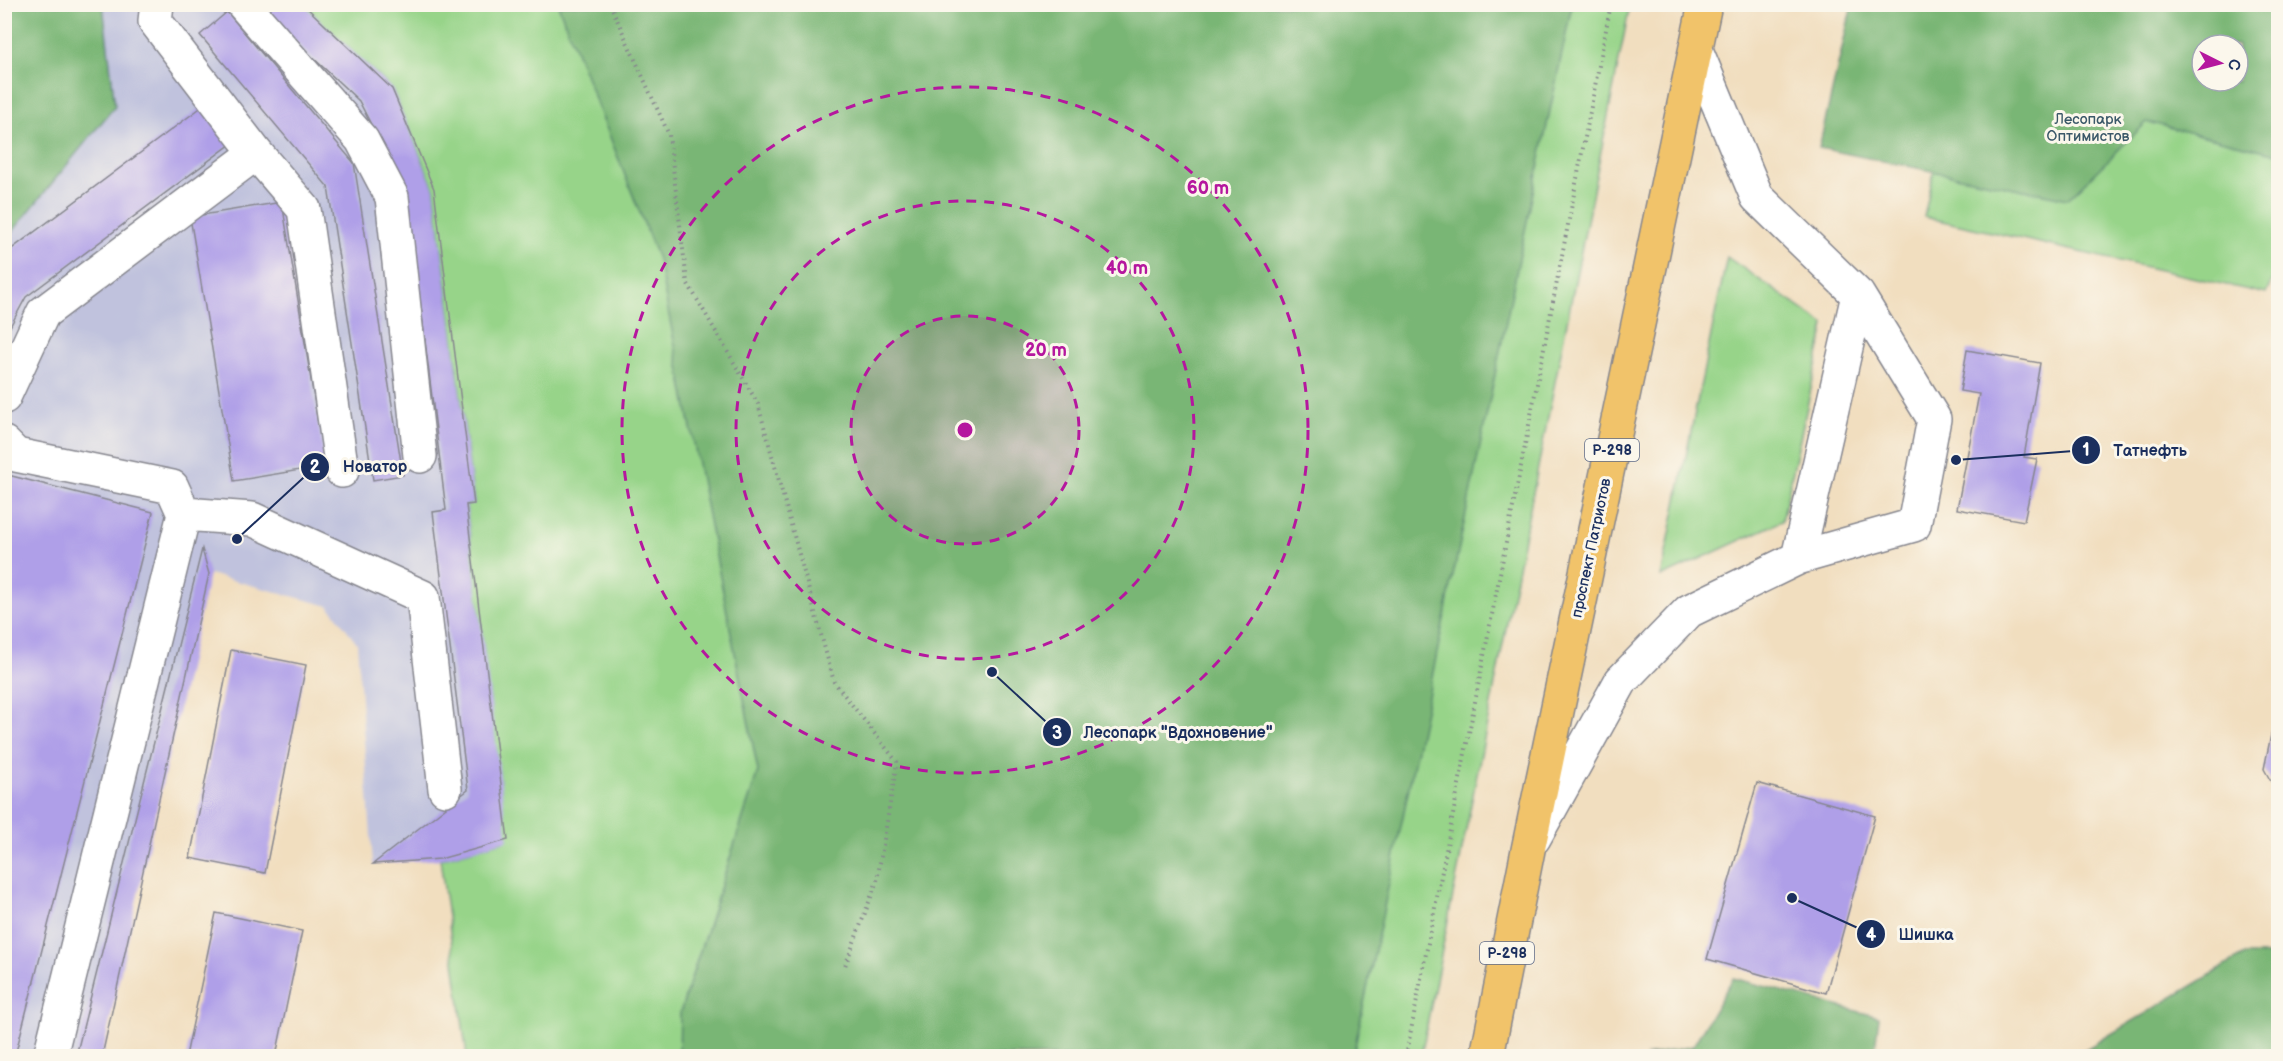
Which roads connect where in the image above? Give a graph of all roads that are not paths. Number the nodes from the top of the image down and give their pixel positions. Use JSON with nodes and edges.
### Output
{"nodes":[{"id":1,"x":157,"y":4,"type":"edge"},
{"id":2,"x":243,"y":4,"type":"edge"},
{"id":3,"x":1704,"y":7,"type":"edge"},
{"id":4,"x":1696,"y":50,"type":"junction"},
{"id":5,"x":256,"y":153,"type":"junction"},
{"id":6,"x":1858,"y":295,"type":"junction"},
{"id":7,"x":4,"y":397,"type":"edge"},
{"id":8,"x":4,"y":443,"type":"edge"},
{"id":9,"x":420,"y":456,"type":"dead end"},
{"id":10,"x":342,"y":471,"type":"dead end"},
{"id":11,"x":184,"y":514,"type":"junction"},
{"id":12,"x":1798,"y":558,"type":"junction"},
{"id":13,"x":445,"y":789,"type":"dead end"},
{"id":14,"x":1528,"y":850,"type":"junction"},
{"id":15,"x":50,"y":1056,"type":"edge"},
{"id":16,"x":1487,"y":1056,"type":"edge"}],
"edges":[{"from":1,"to":5,"type":"lane"},
{"from":2,"to":9,"type":"lane"},
{"from":3,"to":4,"type":"highway","name":"проспект Патриотов","number":"Р-298"},
{"from":4,"to":6,"type":"lane"},
{"from":4,"to":14,"type":"highway","name":"проспект Патриотов","number":"Р-298"},
{"from":5,"to":7,"type":"lane"},
{"from":5,"to":10,"type":"lane"},
{"from":6,"to":12,"type":"lane"},
{"from":6,"to":12,"type":"lane"},
{"from":8,"to":11,"type":"lane"},
{"from":11,"to":13,"type":"lane"},
{"from":11,"to":15,"type":"lane"},
{"from":12,"to":14,"type":"lane"},
{"from":14,"to":16,"type":"highway","name":"проспект Патриотов","number":"Р-298"}]}
